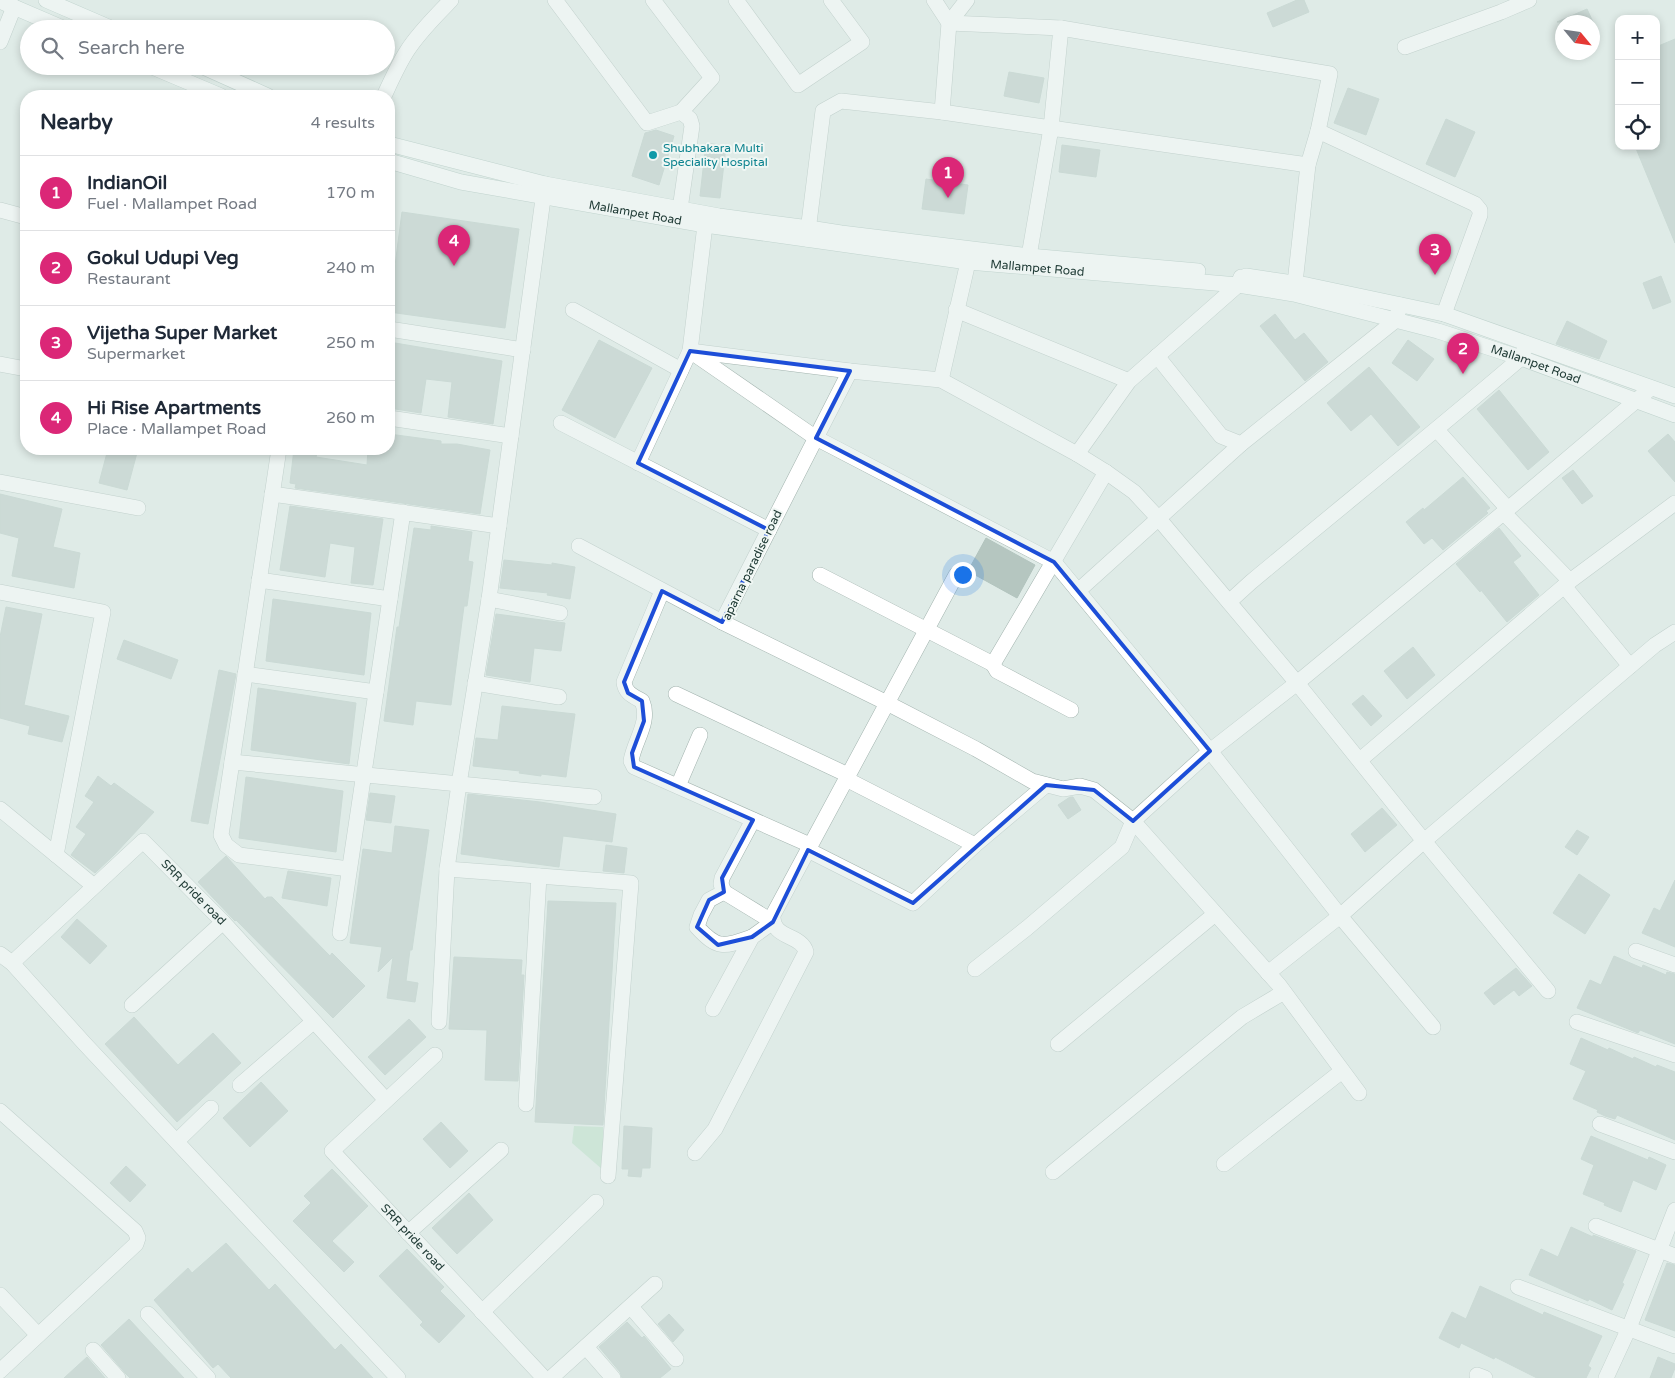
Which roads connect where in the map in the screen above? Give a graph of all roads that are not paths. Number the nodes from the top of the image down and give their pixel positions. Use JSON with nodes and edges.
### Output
{"nodes":[{"id":1,"x":46,"y":0,"type":"edge"},
{"id":2,"x":437,"y":0,"type":"edge"},
{"id":3,"x":451,"y":0,"type":"edge"},
{"id":4,"x":555,"y":0,"type":"edge"},
{"id":5,"x":653,"y":0,"type":"edge"},
{"id":6,"x":736,"y":0,"type":"edge"},
{"id":7,"x":831,"y":0,"type":"edge"},
{"id":8,"x":934,"y":0,"type":"edge"},
{"id":9,"x":967,"y":0,"type":"edge"},
{"id":10,"x":1528,"y":0,"type":"edge"},
{"id":11,"x":7,"y":4,"type":"edge"},
{"id":12,"x":433,"y":19,"type":"junction"},
{"id":13,"x":44,"y":20,"type":"edge"},
{"id":14,"x":92,"y":20,"type":"edge"},
{"id":15,"x":949,"y":24,"type":"junction"},
{"id":16,"x":1061,"y":28,"type":"junction"},
{"id":17,"x":0,"y":42,"type":"edge"},
{"id":18,"x":1405,"y":47,"type":"dead end"},
{"id":19,"x":395,"y":72,"type":"edge"},
{"id":20,"x":171,"y":75,"type":"edge"},
{"id":21,"x":221,"y":75,"type":"edge"},
{"id":22,"x":394,"y":75,"type":"edge"},
{"id":23,"x":207,"y":90,"type":"edge"},
{"id":24,"x":255,"y":90,"type":"edge"},
{"id":25,"x":387,"y":90,"type":"edge"},
{"id":26,"x":681,"y":112,"type":"junction"},
{"id":27,"x":942,"y":112,"type":"junction"},
{"id":28,"x":1051,"y":128,"type":"junction"},
{"id":29,"x":1318,"y":132,"type":"junction"},
{"id":30,"x":395,"y":146,"type":"edge"},
{"id":31,"x":395,"y":163,"type":"edge"},
{"id":32,"x":1308,"y":165,"type":"junction"},
{"id":33,"x":544,"y":191,"type":"junction"},
{"id":34,"x":680,"y":209,"type":"junction"},
{"id":35,"x":0,"y":210,"type":"edge"},
{"id":36,"x":20,"y":215,"type":"edge"},
{"id":37,"x":705,"y":225,"type":"junction"},
{"id":38,"x":808,"y":234,"type":"junction"},
{"id":39,"x":1030,"y":256,"type":"junction"},
{"id":40,"x":968,"y":262,"type":"junction"},
{"id":41,"x":1065,"y":265,"type":"junction"},
{"id":42,"x":1240,"y":280,"type":"junction"},
{"id":43,"x":1295,"y":283,"type":"junction"},
{"id":44,"x":573,"y":310,"type":"dead end"},
{"id":45,"x":956,"y":310,"type":"junction"},
{"id":46,"x":1398,"y":312,"type":"junction"},
{"id":47,"x":1444,"y":314,"type":"junction"},
{"id":48,"x":395,"y":331,"type":"edge"},
{"id":49,"x":523,"y":350,"type":"junction"},
{"id":50,"x":690,"y":351,"type":"junction"},
{"id":51,"x":1524,"y":351,"type":"junction"},
{"id":52,"x":1157,"y":356,"type":"junction"},
{"id":53,"x":0,"y":364,"type":"edge"},
{"id":54,"x":20,"y":368,"type":"edge"},
{"id":55,"x":681,"y":370,"type":"junction"},
{"id":56,"x":850,"y":371,"type":"junction"},
{"id":57,"x":941,"y":380,"type":"junction"},
{"id":58,"x":1129,"y":381,"type":"junction"},
{"id":59,"x":1651,"y":388,"type":"junction"},
{"id":60,"x":1675,"y":396,"type":"edge"},
{"id":61,"x":1636,"y":400,"type":"junction"},
{"id":62,"x":1675,"y":415,"type":"edge"},
{"id":63,"x":395,"y":419,"type":"edge"},
{"id":64,"x":561,"y":423,"type":"dead end"},
{"id":65,"x":1437,"y":430,"type":"junction"},
{"id":66,"x":511,"y":436,"type":"junction"},
{"id":67,"x":816,"y":438,"type":"junction"},
{"id":68,"x":1242,"y":444,"type":"junction"},
{"id":69,"x":1077,"y":454,"type":"junction"},
{"id":70,"x":279,"y":455,"type":"edge"},
{"id":71,"x":638,"y":463,"type":"junction"},
{"id":72,"x":1106,"y":472,"type":"junction"},
{"id":73,"x":0,"y":482,"type":"edge"},
{"id":74,"x":272,"y":494,"type":"junction"},
{"id":75,"x":1675,"y":503,"type":"edge"},
{"id":76,"x":138,"y":508,"type":"dead end"},
{"id":77,"x":1506,"y":511,"type":"junction"},
{"id":78,"x":403,"y":512,"type":"junction"},
{"id":79,"x":1160,"y":519,"type":"junction"},
{"id":80,"x":499,"y":526,"type":"junction"},
{"id":81,"x":769,"y":530,"type":"junction"},
{"id":82,"x":579,"y":546,"type":"dead end"},
{"id":83,"x":1054,"y":562,"type":"junction"},
{"id":84,"x":820,"y":575,"type":"dead end"},
{"id":85,"x":956,"y":575,"type":"dead end"},
{"id":86,"x":259,"y":580,"type":"junction"},
{"id":87,"x":1567,"y":584,"type":"junction"},
{"id":88,"x":662,"y":591,"type":"junction"},
{"id":89,"x":1078,"y":591,"type":"junction"},
{"id":90,"x":0,"y":592,"type":"edge"},
{"id":91,"x":390,"y":599,"type":"junction"},
{"id":92,"x":489,"y":599,"type":"junction"},
{"id":93,"x":1229,"y":602,"type":"junction"},
{"id":94,"x":560,"y":613,"type":"dead end"},
{"id":95,"x":722,"y":622,"type":"junction"},
{"id":96,"x":926,"y":630,"type":"junction"},
{"id":97,"x":1675,"y":632,"type":"edge"},
{"id":98,"x":993,"y":664,"type":"junction"},
{"id":99,"x":1630,"y":666,"type":"junction"},
{"id":100,"x":245,"y":674,"type":"junction"},
{"id":101,"x":475,"y":683,"type":"junction"},
{"id":102,"x":1297,"y":683,"type":"junction"},
{"id":103,"x":376,"y":692,"type":"junction"},
{"id":104,"x":676,"y":694,"type":"dead end"},
{"id":105,"x":559,"y":697,"type":"dead end"},
{"id":106,"x":887,"y":703,"type":"junction"},
{"id":107,"x":1071,"y":710,"type":"dead end"},
{"id":108,"x":700,"y":735,"type":"dead end"},
{"id":109,"x":1210,"y":751,"type":"junction"},
{"id":110,"x":1360,"y":760,"type":"junction"},
{"id":111,"x":232,"y":762,"type":"junction"},
{"id":112,"x":363,"y":774,"type":"junction"},
{"id":113,"x":847,"y":777,"type":"junction"},
{"id":114,"x":459,"y":784,"type":"junction"},
{"id":115,"x":1046,"y":785,"type":"junction"},
{"id":116,"x":678,"y":786,"type":"junction"},
{"id":117,"x":594,"y":797,"type":"dead end"},
{"id":118,"x":0,"y":809,"type":"edge"},
{"id":119,"x":753,"y":820,"type":"junction"},
{"id":120,"x":1133,"y":821,"type":"junction"},
{"id":121,"x":1424,"y":841,"type":"junction"},
{"id":122,"x":975,"y":845,"type":"junction"},
{"id":123,"x":809,"y":848,"type":"junction"},
{"id":124,"x":56,"y":855,"type":"junction"},
{"id":125,"x":349,"y":869,"type":"junction"},
{"id":126,"x":447,"y":869,"type":"junction"},
{"id":127,"x":539,"y":876,"type":"junction"},
{"id":128,"x":94,"y":886,"type":"junction"},
{"id":129,"x":724,"y":892,"type":"junction"},
{"id":130,"x":1216,"y":914,"type":"junction"},
{"id":131,"x":1340,"y":916,"type":"junction"},
{"id":132,"x":223,"y":922,"type":"junction"},
{"id":133,"x":773,"y":922,"type":"junction"},
{"id":134,"x":340,"y":933,"type":"dead end"},
{"id":135,"x":752,"y":937,"type":"junction"},
{"id":136,"x":1636,"y":951,"type":"dead end"},
{"id":137,"x":6,"y":958,"type":"edge"},
{"id":138,"x":1675,"y":965,"type":"edge"},
{"id":139,"x":974,"y":969,"type":"dead end"},
{"id":140,"x":1268,"y":973,"type":"junction"},
{"id":141,"x":1548,"y":991,"type":"dead end"},
{"id":142,"x":1284,"y":992,"type":"junction"},
{"id":143,"x":132,"y":1005,"type":"dead end"},
{"id":144,"x":713,"y":1009,"type":"dead end"},
{"id":145,"x":313,"y":1022,"type":"junction"},
{"id":146,"x":438,"y":1022,"type":"dead end"},
{"id":147,"x":1577,"y":1022,"type":"dead end"},
{"id":148,"x":1433,"y":1027,"type":"dead end"},
{"id":149,"x":1058,"y":1044,"type":"dead end"},
{"id":150,"x":435,"y":1055,"type":"dead end"},
{"id":151,"x":1675,"y":1055,"type":"edge"},
{"id":152,"x":1342,"y":1071,"type":"junction"},
{"id":153,"x":240,"y":1085,"type":"dead end"},
{"id":154,"x":1359,"y":1093,"type":"dead end"},
{"id":155,"x":386,"y":1100,"type":"junction"},
{"id":156,"x":526,"y":1104,"type":"dead end"},
{"id":157,"x":211,"y":1108,"type":"dead end"},
{"id":158,"x":0,"y":1111,"type":"edge"},
{"id":159,"x":1600,"y":1124,"type":"dead end"},
{"id":160,"x":176,"y":1141,"type":"junction"},
{"id":161,"x":501,"y":1150,"type":"dead end"},
{"id":162,"x":1675,"y":1152,"type":"edge"},
{"id":163,"x":695,"y":1153,"type":"dead end"},
{"id":164,"x":1224,"y":1164,"type":"dead end"},
{"id":165,"x":1053,"y":1172,"type":"dead end"},
{"id":166,"x":608,"y":1176,"type":"dead end"},
{"id":167,"x":596,"y":1202,"type":"dead end"},
{"id":168,"x":1675,"y":1210,"type":"edge"},
{"id":169,"x":1596,"y":1226,"type":"dead end"},
{"id":170,"x":408,"y":1233,"type":"junction"},
{"id":171,"x":1660,"y":1250,"type":"junction"},
{"id":172,"x":1675,"y":1256,"type":"edge"},
{"id":173,"x":655,"y":1284,"type":"dead end"},
{"id":174,"x":1518,"y":1287,"type":"dead end"},
{"id":175,"x":0,"y":1295,"type":"edge"},
{"id":176,"x":630,"y":1307,"type":"junction"},
{"id":177,"x":482,"y":1312,"type":"junction"},
{"id":178,"x":148,"y":1314,"type":"dead end"},
{"id":179,"x":1629,"y":1328,"type":"junction"},
{"id":180,"x":38,"y":1335,"type":"junction"},
{"id":181,"x":1675,"y":1346,"type":"edge"},
{"id":182,"x":586,"y":1347,"type":"junction"},
{"id":183,"x":93,"y":1350,"type":"dead end"},
{"id":184,"x":676,"y":1359,"type":"dead end"},
{"id":185,"x":0,"y":1371,"type":"edge"},
{"id":186,"x":118,"y":1378,"type":"edge"},
{"id":187,"x":208,"y":1378,"type":"edge"},
{"id":188,"x":398,"y":1378,"type":"edge"},
{"id":189,"x":544,"y":1378,"type":"edge"},
{"id":190,"x":551,"y":1378,"type":"edge"},
{"id":191,"x":613,"y":1378,"type":"edge"},
{"id":192,"x":1606,"y":1378,"type":"edge"}],
"edges":[{"from":1,"to":14,"type":"street"},
{"from":2,"to":12,"type":"street"},
{"from":3,"to":12,"type":"street"},
{"from":4,"to":26,"type":"street"},
{"from":5,"to":26,"type":"street"},
{"from":6,"to":7,"type":"street"},
{"from":8,"to":15,"type":"street"},
{"from":9,"to":15,"type":"street"},
{"from":10,"to":18,"type":"street"},
{"from":11,"to":13,"type":"street"},
{"from":11,"to":17,"type":"street"},
{"from":12,"to":19,"type":"street"},
{"from":15,"to":16,"type":"street"},
{"from":15,"to":27,"type":"street"},
{"from":16,"to":28,"type":"street"},
{"from":16,"to":29,"type":"street"},
{"from":20,"to":23,"type":"street"},
{"from":21,"to":24,"type":"street"},
{"from":22,"to":25,"type":"street"},
{"from":26,"to":34,"type":"street"},
{"from":27,"to":28,"type":"street"},
{"from":27,"to":38,"type":"street"},
{"from":28,"to":32,"type":"street"},
{"from":28,"to":39,"type":"street"},
{"from":29,"to":32,"type":"street"},
{"from":29,"to":47,"type":"street"},
{"from":30,"to":33,"type":"street","name":"Mallampet Road"},
{"from":31,"to":33,"type":"street","name":"Mallampet Road"},
{"from":32,"to":43,"type":"street"},
{"from":33,"to":34,"type":"street","name":"Mallampet Road"},
{"from":33,"to":37,"type":"street","name":"Mallampet Road"},
{"from":33,"to":49,"type":"street"},
{"from":34,"to":38,"type":"street","name":"Mallampet Road"},
{"from":35,"to":36,"type":"street"},
{"from":37,"to":38,"type":"street","name":"Mallampet Road"},
{"from":37,"to":50,"type":"street"},
{"from":38,"to":39,"type":"street","name":"Mallampet Road"},
{"from":38,"to":40,"type":"street","name":"Mallampet Road"},
{"from":39,"to":41,"type":"street","name":"Mallampet Road"},
{"from":40,"to":41,"type":"street","name":"Mallampet Road"},
{"from":40,"to":45,"type":"street"},
{"from":41,"to":42,"type":"street","name":"Mallampet Road"},
{"from":42,"to":43,"type":"street","name":"Mallampet Road"},
{"from":42,"to":46,"type":"street","name":"Mallampet Road"},
{"from":42,"to":52,"type":"street"},
{"from":43,"to":46,"type":"street","name":"Mallampet Road"},
{"from":44,"to":55,"type":"street"},
{"from":45,"to":57,"type":"street"},
{"from":45,"to":58,"type":"street"},
{"from":46,"to":47,"type":"street","name":"Mallampet Road"},
{"from":46,"to":51,"type":"street","name":"Mallampet Road"},
{"from":46,"to":68,"type":"street"},
{"from":47,"to":51,"type":"street","name":"Mallampet Road"},
{"from":48,"to":49,"type":"street"},
{"from":49,"to":66,"type":"street"},
{"from":50,"to":55,"type":"street"},
{"from":50,"to":56,"type":"street"},
{"from":50,"to":67,"type":"street"},
{"from":51,"to":59,"type":"street","name":"Mallampet Road"},
{"from":51,"to":61,"type":"street","name":"Mallampet Road"},
{"from":51,"to":65,"type":"street"},
{"from":52,"to":58,"type":"street"},
{"from":52,"to":68,"type":"street"},
{"from":53,"to":54,"type":"street"},
{"from":55,"to":71,"type":"street"},
{"from":56,"to":57,"type":"street"},
{"from":56,"to":67,"type":"street","name":"aparna paradise road"},
{"from":57,"to":69,"type":"street"},
{"from":58,"to":69,"type":"street"},
{"from":59,"to":60,"type":"street","name":"Mallampet Road"},
{"from":59,"to":61,"type":"street"},
{"from":61,"to":62,"type":"street","name":"Mallampet Road"},
{"from":61,"to":77,"type":"street"},
{"from":63,"to":66,"type":"street"},
{"from":64,"to":71,"type":"street"},
{"from":65,"to":77,"type":"street"},
{"from":65,"to":93,"type":"street"},
{"from":66,"to":80,"type":"street"},
{"from":67,"to":81,"type":"street","name":"aparna paradise road"},
{"from":67,"to":83,"type":"street"},
{"from":68,"to":79,"type":"street"},
{"from":69,"to":72,"type":"street"},
{"from":70,"to":74,"type":"street"},
{"from":71,"to":81,"type":"street"},
{"from":72,"to":79,"type":"street"},
{"from":72,"to":83,"type":"street"},
{"from":73,"to":76,"type":"street"},
{"from":74,"to":78,"type":"street"},
{"from":74,"to":86,"type":"street"},
{"from":75,"to":87,"type":"street"},
{"from":77,"to":87,"type":"street"},
{"from":77,"to":102,"type":"street"},
{"from":78,"to":80,"type":"street"},
{"from":78,"to":91,"type":"street"},
{"from":79,"to":89,"type":"street"},
{"from":79,"to":93,"type":"street"},
{"from":80,"to":92,"type":"street"},
{"from":81,"to":95,"type":"street","name":"aparna paradise road"},
{"from":82,"to":88,"type":"street"},
{"from":83,"to":89,"type":"street"},
{"from":83,"to":98,"type":"street"},
{"from":84,"to":96,"type":"street"},
{"from":85,"to":96,"type":"street"},
{"from":86,"to":91,"type":"street"},
{"from":86,"to":100,"type":"street"},
{"from":87,"to":99,"type":"street"},
{"from":87,"to":110,"type":"street"},
{"from":88,"to":95,"type":"street"},
{"from":88,"to":116,"type":"street"},
{"from":89,"to":109,"type":"street"},
{"from":90,"to":124,"type":"street"},
{"from":91,"to":103,"type":"street"},
{"from":92,"to":94,"type":"street"},
{"from":92,"to":101,"type":"street"},
{"from":93,"to":102,"type":"street"},
{"from":95,"to":106,"type":"street","name":"aparna paradise road"},
{"from":96,"to":98,"type":"street"},
{"from":96,"to":106,"type":"street"},
{"from":97,"to":99,"type":"street"},
{"from":98,"to":107,"type":"street"},
{"from":99,"to":121,"type":"street"},
{"from":100,"to":103,"type":"street"},
{"from":100,"to":111,"type":"street"},
{"from":101,"to":105,"type":"street"},
{"from":101,"to":114,"type":"street"},
{"from":102,"to":109,"type":"street"},
{"from":102,"to":110,"type":"street"},
{"from":103,"to":112,"type":"street"},
{"from":104,"to":113,"type":"street"},
{"from":106,"to":113,"type":"street"},
{"from":106,"to":115,"type":"street","name":"aparna paradise road"},
{"from":108,"to":116,"type":"street"},
{"from":109,"to":120,"type":"street"},
{"from":109,"to":131,"type":"street"},
{"from":110,"to":121,"type":"street"},
{"from":111,"to":112,"type":"street"},
{"from":111,"to":125,"type":"street"},
{"from":112,"to":114,"type":"street"},
{"from":112,"to":125,"type":"street"},
{"from":113,"to":122,"type":"street"},
{"from":113,"to":123,"type":"street"},
{"from":114,"to":117,"type":"street"},
{"from":114,"to":126,"type":"street"},
{"from":115,"to":120,"type":"street","name":"aparna paradise road"},
{"from":115,"to":122,"type":"street"},
{"from":116,"to":119,"type":"street"},
{"from":118,"to":124,"type":"street"},
{"from":119,"to":123,"type":"street"},
{"from":119,"to":129,"type":"street"},
{"from":120,"to":130,"type":"street","name":"aparna paradise road"},
{"from":120,"to":139,"type":"street"},
{"from":121,"to":131,"type":"street"},
{"from":121,"to":141,"type":"street"},
{"from":122,"to":123,"type":"street"},
{"from":123,"to":133,"type":"street"},
{"from":124,"to":128,"type":"street"},
{"from":125,"to":134,"type":"street"},
{"from":126,"to":127,"type":"street"},
{"from":126,"to":146,"type":"street"},
{"from":127,"to":156,"type":"street"},
{"from":127,"to":166,"type":"street"},
{"from":128,"to":132,"type":"street","name":"SRR pride road"},
{"from":128,"to":137,"type":"street"},
{"from":129,"to":133,"type":"street"},
{"from":129,"to":135,"type":"street"},
{"from":130,"to":140,"type":"street","name":"aparna paradise road"},
{"from":130,"to":149,"type":"street"},
{"from":131,"to":140,"type":"street"},
{"from":131,"to":148,"type":"street"},
{"from":132,"to":143,"type":"street"},
{"from":132,"to":145,"type":"street","name":"SRR pride road"},
{"from":133,"to":135,"type":"street"},
{"from":133,"to":163,"type":"street"},
{"from":135,"to":144,"type":"street"},
{"from":136,"to":138,"type":"street"},
{"from":137,"to":160,"type":"street"},
{"from":140,"to":142,"type":"street","name":"aparna paradise road"},
{"from":142,"to":152,"type":"street","name":"aparna paradise road"},
{"from":142,"to":165,"type":"street"},
{"from":145,"to":153,"type":"street"},
{"from":145,"to":155,"type":"street","name":"SRR pride road"},
{"from":147,"to":151,"type":"street"},
{"from":150,"to":155,"type":"street","name":"SRR pride road"},
{"from":152,"to":154,"type":"street","name":"aparna paradise road"},
{"from":152,"to":164,"type":"street"},
{"from":155,"to":170,"type":"street","name":"SRR pride road"},
{"from":157,"to":160,"type":"street"},
{"from":158,"to":180,"type":"street"},
{"from":159,"to":162,"type":"street"},
{"from":160,"to":188,"type":"street"},
{"from":161,"to":170,"type":"street"},
{"from":167,"to":177,"type":"street"},
{"from":168,"to":171,"type":"street"},
{"from":169,"to":171,"type":"street"},
{"from":170,"to":177,"type":"street","name":"SRR pride road"},
{"from":171,"to":172,"type":"street"},
{"from":171,"to":179,"type":"street"},
{"from":173,"to":176,"type":"street"},
{"from":174,"to":179,"type":"street"},
{"from":175,"to":180,"type":"street"},
{"from":176,"to":182,"type":"street"},
{"from":176,"to":184,"type":"street"},
{"from":177,"to":189,"type":"street","name":"SRR pride road"},
{"from":178,"to":187,"type":"street"},
{"from":179,"to":181,"type":"street"},
{"from":179,"to":192,"type":"street"},
{"from":180,"to":185,"type":"street"},
{"from":182,"to":190,"type":"street"},
{"from":182,"to":191,"type":"street"},
{"from":183,"to":186,"type":"street"}]}
